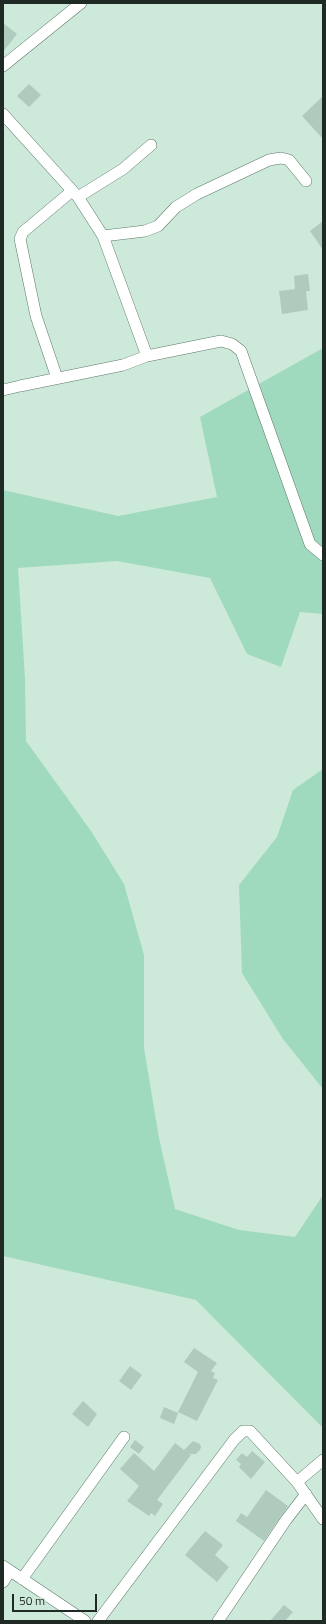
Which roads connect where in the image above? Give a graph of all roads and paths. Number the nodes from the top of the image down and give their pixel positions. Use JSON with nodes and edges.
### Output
{"nodes":[{"id":1,"x":81,"y":3,"type":"edge"},
{"id":2,"x":3,"y":66,"type":"edge"},
{"id":3,"x":3,"y":114,"type":"edge"},
{"id":4,"x":151,"y":145,"type":"dead end"},
{"id":5,"x":306,"y":180,"type":"dead end"},
{"id":6,"x":75,"y":194,"type":"junction"},
{"id":7,"x":103,"y":236,"type":"junction"},
{"id":8,"x":147,"y":356,"type":"junction"},
{"id":9,"x":57,"y":378,"type":"junction"},
{"id":10,"x":3,"y":390,"type":"edge"},
{"id":11,"x":323,"y":555,"type":"edge"},
{"id":12,"x":124,"y":1437,"type":"dead end"},
{"id":13,"x":323,"y":1460,"type":"edge"},
{"id":14,"x":297,"y":1482,"type":"junction"},
{"id":15,"x":306,"y":1494,"type":"junction"},
{"id":16,"x":323,"y":1519,"type":"edge"},
{"id":17,"x":6,"y":1569,"type":"edge"},
{"id":18,"x":22,"y":1579,"type":"junction"},
{"id":19,"x":3,"y":1582,"type":"edge"},
{"id":20,"x":84,"y":1621,"type":"edge"},
{"id":21,"x":98,"y":1621,"type":"edge"},
{"id":22,"x":218,"y":1621,"type":"edge"}],
"edges":[{"from":1,"to":2,"type":"street"},
{"from":3,"to":6,"type":"street"},
{"from":4,"to":6,"type":"street"},
{"from":5,"to":7,"type":"street"},
{"from":6,"to":7,"type":"street"},
{"from":6,"to":9,"type":"street"},
{"from":7,"to":8,"type":"street"},
{"from":8,"to":9,"type":"street"},
{"from":8,"to":11,"type":"street"},
{"from":9,"to":10,"type":"street"},
{"from":12,"to":18,"type":"street"},
{"from":13,"to":14,"type":"street"},
{"from":14,"to":15,"type":"street"},
{"from":14,"to":21,"type":"street"},
{"from":15,"to":16,"type":"street"},
{"from":15,"to":22,"type":"street"},
{"from":17,"to":18,"type":"street"},
{"from":17,"to":19,"type":"street"},
{"from":18,"to":20,"type":"street"}]}
